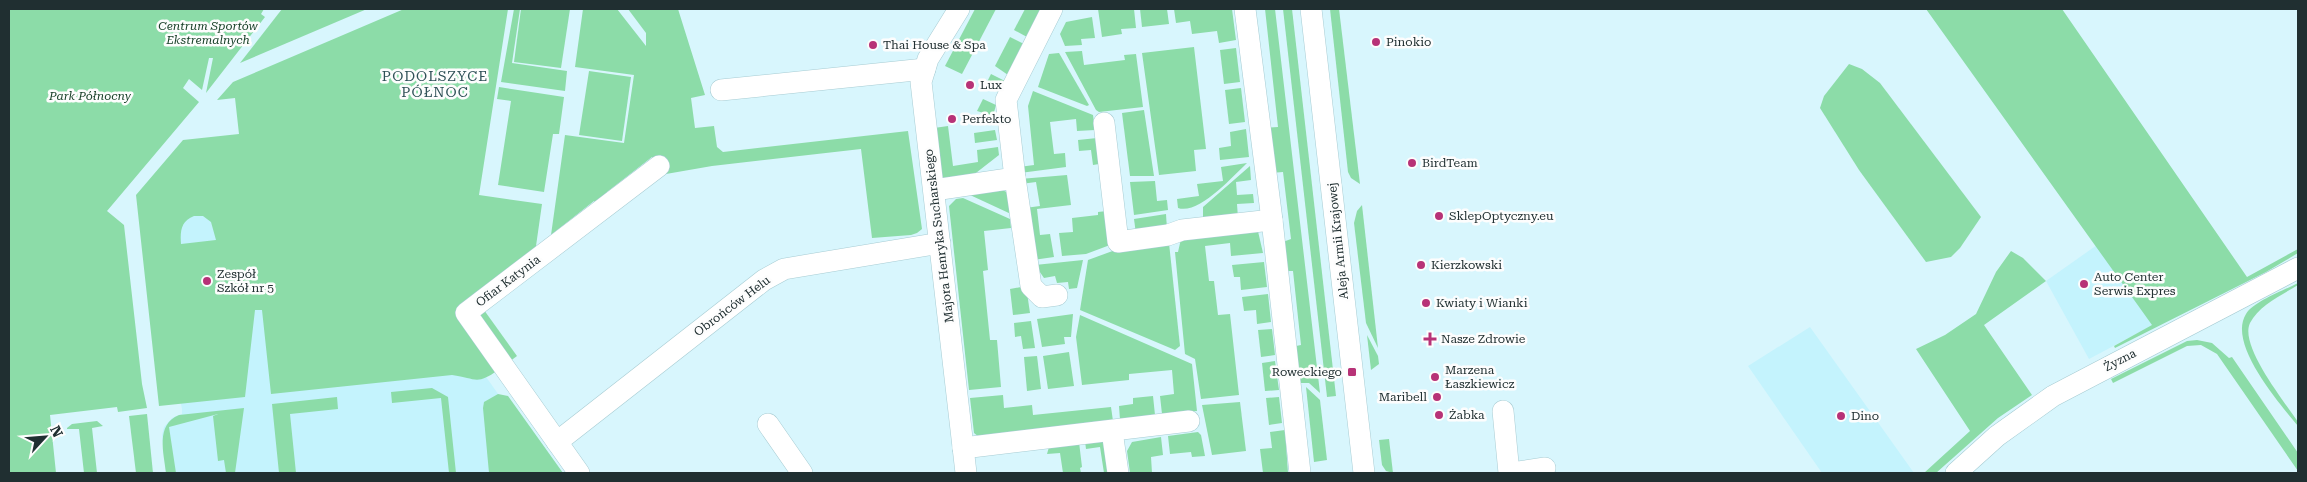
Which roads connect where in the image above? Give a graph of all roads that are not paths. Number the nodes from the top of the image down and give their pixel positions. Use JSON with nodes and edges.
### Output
{"nodes":[{"id":1,"x":959,"y":9,"type":"edge"},
{"id":2,"x":1052,"y":9,"type":"edge"},
{"id":3,"x":1245,"y":9,"type":"edge"},
{"id":4,"x":1311,"y":9,"type":"edge"},
{"id":5,"x":925,"y":69,"type":"junction"},
{"id":6,"x":721,"y":90,"type":"dead end"},
{"id":7,"x":1104,"y":123,"type":"dead end"},
{"id":8,"x":659,"y":166,"type":"dead end"},
{"id":9,"x":1015,"y":178,"type":"junction"},
{"id":10,"x":934,"y":190,"type":"junction"},
{"id":11,"x":1272,"y":220,"type":"junction"},
{"id":12,"x":940,"y":243,"type":"junction"},
{"id":13,"x":2298,"y":268,"type":"edge"},
{"id":14,"x":1057,"y":295,"type":"dead end"},
{"id":15,"x":1503,"y":411,"type":"dead end"},
{"id":16,"x":1189,"y":422,"type":"dead end"},
{"id":17,"x":768,"y":424,"type":"dead end"},
{"id":18,"x":1112,"y":431,"type":"junction"},
{"id":19,"x":557,"y":442,"type":"junction"},
{"id":20,"x":963,"y":448,"type":"junction"},
{"id":21,"x":1545,"y":468,"type":"dead end"},
{"id":22,"x":579,"y":473,"type":"edge"},
{"id":23,"x":802,"y":473,"type":"edge"},
{"id":24,"x":966,"y":473,"type":"edge"},
{"id":25,"x":1118,"y":473,"type":"edge"},
{"id":26,"x":1300,"y":473,"type":"edge"},
{"id":27,"x":1364,"y":473,"type":"edge"},
{"id":28,"x":1511,"y":473,"type":"edge"},
{"id":29,"x":1956,"y":473,"type":"edge"}],
"edges":[{"from":1,"to":5,"type":"street","name":"Majora Henryka Sucharskiego"},
{"from":2,"to":9,"type":"street"},
{"from":3,"to":11,"type":"street"},
{"from":4,"to":27,"type":"street","name":"Aleja Armii Krajowej"},
{"from":5,"to":6,"type":"street"},
{"from":5,"to":10,"type":"street","name":"Majora Henryka Sucharskiego"},
{"from":7,"to":11,"type":"street"},
{"from":8,"to":19,"type":"street","name":"Ofiar Katynia"},
{"from":9,"to":10,"type":"street"},
{"from":9,"to":14,"type":"street"},
{"from":10,"to":12,"type":"street","name":"Majora Henryka Sucharskiego"},
{"from":11,"to":26,"type":"street"},
{"from":12,"to":19,"type":"street","name":"Obrońców Helu"},
{"from":12,"to":20,"type":"street","name":"Majora Henryka Sucharskiego"},
{"from":13,"to":29,"type":"street","name":"Żyzna"},
{"from":15,"to":28,"type":"street"},
{"from":16,"to":18,"type":"street"},
{"from":17,"to":23,"type":"street"},
{"from":18,"to":20,"type":"street"},
{"from":18,"to":25,"type":"street"},
{"from":19,"to":22,"type":"street","name":"Ofiar Katynia"},
{"from":20,"to":24,"type":"street","name":"Majora Henryka Sucharskiego"},
{"from":21,"to":28,"type":"street"}]}
